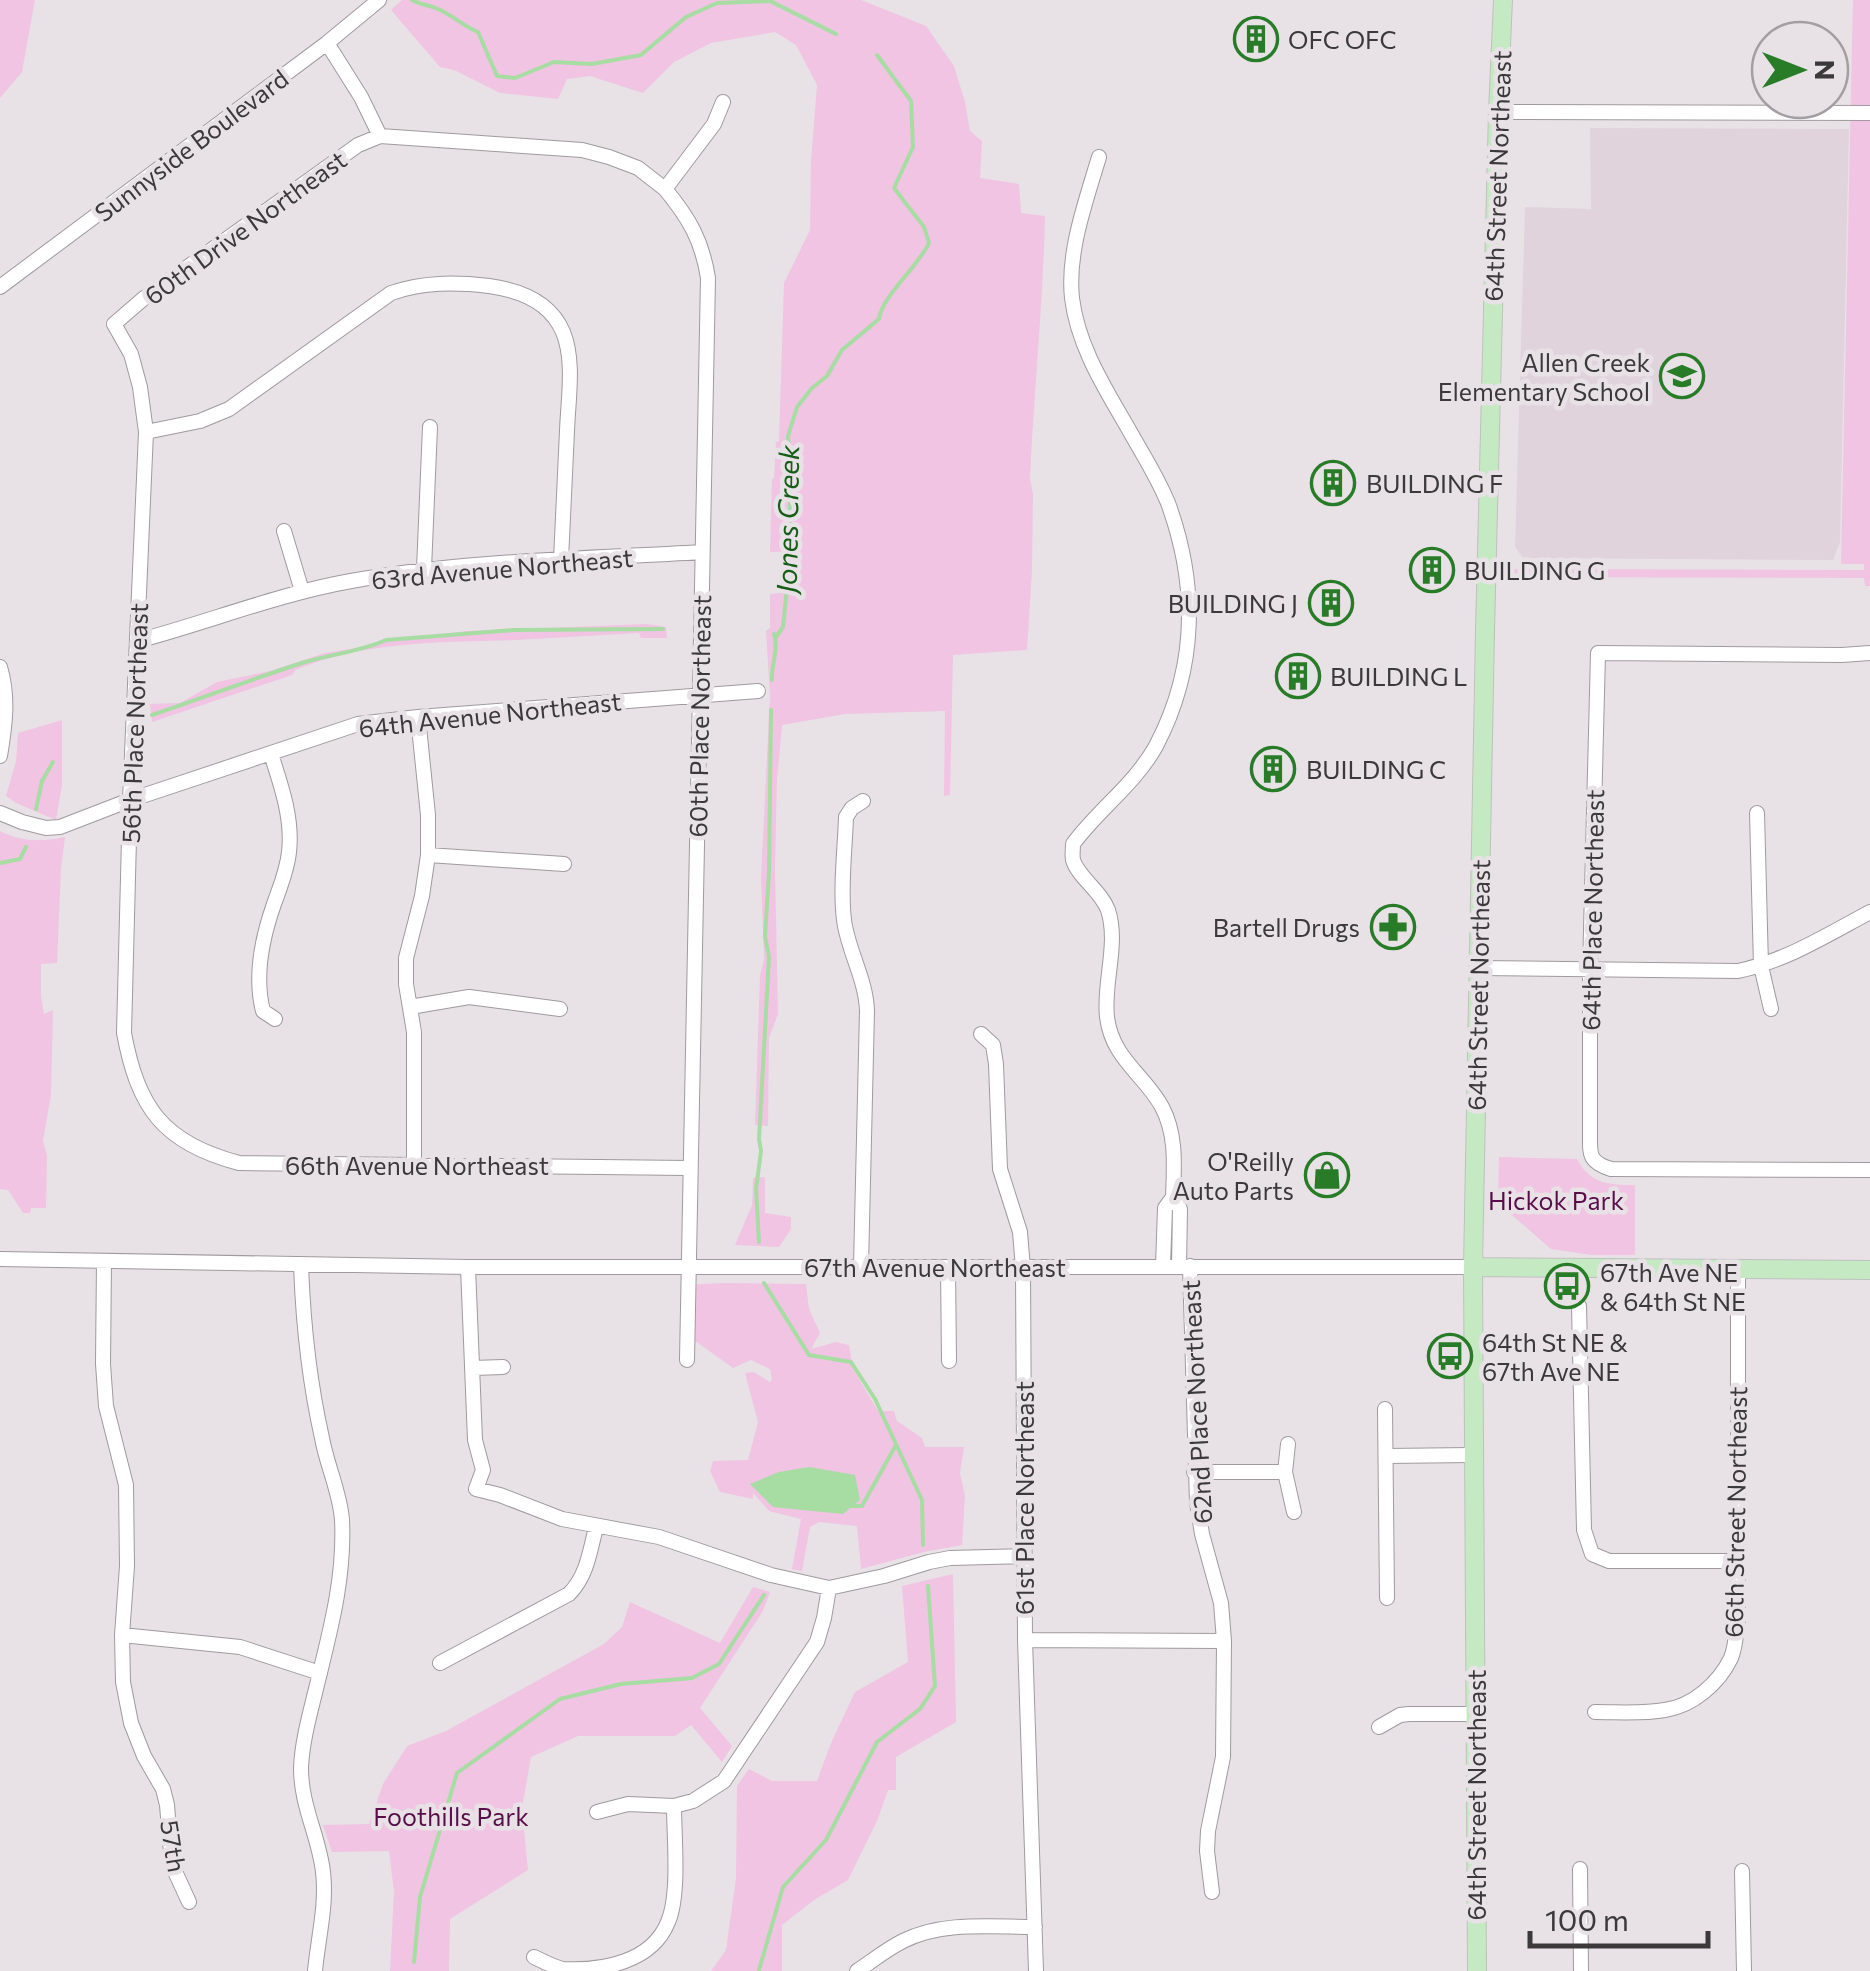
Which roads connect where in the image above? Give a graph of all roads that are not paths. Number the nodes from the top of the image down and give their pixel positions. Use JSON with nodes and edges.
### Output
{"nodes":[{"id":1,"x":379,"y":0,"type":"edge"},
{"id":2,"x":1503,"y":0,"type":"edge"},
{"id":3,"x":327,"y":44,"type":"junction"},
{"id":4,"x":723,"y":102,"type":"dead end"},
{"id":5,"x":1498,"y":112,"type":"junction"},
{"id":6,"x":1870,"y":113,"type":"edge"},
{"id":7,"x":380,"y":136,"type":"junction"},
{"id":8,"x":1099,"y":157,"type":"dead end"},
{"id":9,"x":664,"y":189,"type":"junction"},
{"id":10,"x":0,"y":286,"type":"edge"},
{"id":11,"x":114,"y":324,"type":"joint"},
{"id":12,"x":430,"y":427,"type":"dead end"},
{"id":13,"x":146,"y":432,"type":"junction"},
{"id":14,"x":284,"y":531,"type":"dead end"},
{"id":15,"x":702,"y":552,"type":"junction"},
{"id":16,"x":561,"y":560,"type":"junction"},
{"id":17,"x":424,"y":569,"type":"junction"},
{"id":18,"x":302,"y":591,"type":"junction"},
{"id":19,"x":137,"y":641,"type":"junction"},
{"id":20,"x":1870,"y":653,"type":"edge"},
{"id":21,"x":0,"y":667,"type":"edge"},
{"id":22,"x":758,"y":691,"type":"dead end"},
{"id":23,"x":700,"y":694,"type":"junction"},
{"id":24,"x":418,"y":716,"type":"junction"},
{"id":25,"x":270,"y":754,"type":"junction"},
{"id":26,"x":0,"y":756,"type":"edge"},
{"id":27,"x":130,"y":800,"type":"junction"},
{"id":28,"x":862,"y":801,"type":"dead end"},
{"id":29,"x":1757,"y":812,"type":"dead end"},
{"id":30,"x":0,"y":814,"type":"edge"},
{"id":31,"x":428,"y":855,"type":"junction"},
{"id":32,"x":564,"y":864,"type":"dead end"},
{"id":33,"x":1870,"y":912,"type":"edge"},
{"id":34,"x":1761,"y":966,"type":"junction"},
{"id":35,"x":1478,"y":968,"type":"junction"},
{"id":36,"x":1590,"y":970,"type":"junction"},
{"id":37,"x":410,"y":1007,"type":"junction"},
{"id":38,"x":1772,"y":1009,"type":"dead end"},
{"id":39,"x":560,"y":1010,"type":"dead end"},
{"id":40,"x":275,"y":1019,"type":"dead end"},
{"id":41,"x":981,"y":1034,"type":"dead end"},
{"id":42,"x":158,"y":1120,"type":"joint"},
{"id":43,"x":414,"y":1164,"type":"junction"},
{"id":44,"x":689,"y":1168,"type":"junction"},
{"id":45,"x":1870,"y":1170,"type":"edge"},
{"id":46,"x":0,"y":1259,"type":"edge"},
{"id":47,"x":104,"y":1261,"type":"junction"},
{"id":48,"x":301,"y":1264,"type":"junction"},
{"id":49,"x":468,"y":1266,"type":"junction"},
{"id":50,"x":688,"y":1266,"type":"junction"},
{"id":51,"x":860,"y":1266,"type":"junction"},
{"id":52,"x":1177,"y":1266,"type":"junction"},
{"id":53,"x":948,"y":1267,"type":"junction"},
{"id":54,"x":1473,"y":1267,"type":"junction"},
{"id":55,"x":1023,"y":1268,"type":"junction"},
{"id":56,"x":1738,"y":1269,"type":"junction"},
{"id":57,"x":1870,"y":1270,"type":"edge"},
{"id":58,"x":1579,"y":1306,"type":"dead end"},
{"id":59,"x":687,"y":1360,"type":"dead end"},
{"id":60,"x":949,"y":1362,"type":"dead end"},
{"id":61,"x":474,"y":1368,"type":"junction"},
{"id":62,"x":503,"y":1368,"type":"dead end"},
{"id":63,"x":1385,"y":1409,"type":"dead end"},
{"id":64,"x":1288,"y":1444,"type":"dead end"},
{"id":65,"x":1472,"y":1455,"type":"junction"},
{"id":66,"x":1386,"y":1456,"type":"junction"},
{"id":67,"x":1194,"y":1472,"type":"junction"},
{"id":68,"x":1285,"y":1472,"type":"junction"},
{"id":69,"x":1294,"y":1512,"type":"dead end"},
{"id":70,"x":596,"y":1527,"type":"junction"},
{"id":71,"x":1023,"y":1556,"type":"junction"},
{"id":72,"x":1737,"y":1561,"type":"junction"},
{"id":73,"x":829,"y":1588,"type":"junction"},
{"id":74,"x":1387,"y":1598,"type":"dead end"},
{"id":75,"x":122,"y":1634,"type":"junction"},
{"id":76,"x":1025,"y":1640,"type":"junction"},
{"id":77,"x":1224,"y":1642,"type":"junction"},
{"id":78,"x":440,"y":1663,"type":"dead end"},
{"id":79,"x":320,"y":1673,"type":"junction"},
{"id":80,"x":1595,"y":1712,"type":"dead end"},
{"id":81,"x":1476,"y":1714,"type":"junction"},
{"id":82,"x":1378,"y":1727,"type":"dead end"},
{"id":83,"x":674,"y":1806,"type":"junction"},
{"id":84,"x":598,"y":1812,"type":"dead end"},
{"id":85,"x":1580,"y":1869,"type":"dead end"},
{"id":86,"x":1742,"y":1871,"type":"dead end"},
{"id":87,"x":1212,"y":1892,"type":"dead end"},
{"id":88,"x":189,"y":1902,"type":"dead end"},
{"id":89,"x":1035,"y":1927,"type":"junction"},
{"id":90,"x":534,"y":1957,"type":"dead end"},
{"id":91,"x":315,"y":1971,"type":"edge"},
{"id":92,"x":857,"y":1971,"type":"edge"},
{"id":93,"x":1036,"y":1971,"type":"edge"},
{"id":94,"x":1476,"y":1971,"type":"edge"},
{"id":95,"x":1581,"y":1971,"type":"edge"},
{"id":96,"x":1744,"y":1971,"type":"edge"}],
"edges":[{"from":1,"to":3,"type":"street","name":"Sunnyside Boulevard"},
{"from":2,"to":5,"type":"main road","name":"64th Street Northeast"},
{"from":3,"to":7,"type":"street"},
{"from":3,"to":10,"type":"street","name":"Sunnyside Boulevard"},
{"from":4,"to":9,"type":"street"},
{"from":5,"to":6,"type":"street"},
{"from":5,"to":35,"type":"main road","name":"64th Street Northeast"},
{"from":7,"to":9,"type":"street"},
{"from":7,"to":11,"type":"street","name":"60th Drive Northeast"},
{"from":8,"to":52,"type":"street","name":"62nd Place Northeast"},
{"from":9,"to":15,"type":"street","name":"60th Place Northeast"},
{"from":11,"to":13,"type":"street","name":"56th Place Northeast"},
{"from":12,"to":17,"type":"street"},
{"from":13,"to":16,"type":"street"},
{"from":13,"to":19,"type":"street","name":"56th Place Northeast"},
{"from":14,"to":18,"type":"street"},
{"from":15,"to":16,"type":"street","name":"63rd Avenue Northeast"},
{"from":15,"to":23,"type":"street","name":"60th Place Northeast"},
{"from":16,"to":17,"type":"street","name":"63rd Avenue Northeast"},
{"from":17,"to":18,"type":"street","name":"63rd Avenue Northeast"},
{"from":18,"to":19,"type":"street","name":"63rd Avenue Northeast"},
{"from":19,"to":27,"type":"street","name":"56th Place Northeast"},
{"from":20,"to":36,"type":"street","name":"64th Place Northeast"},
{"from":21,"to":26,"type":"street"},
{"from":22,"to":23,"type":"street","name":"64th Avenue Northeast"},
{"from":23,"to":24,"type":"street","name":"64th Avenue Northeast"},
{"from":23,"to":44,"type":"street","name":"60th Place Northeast"},
{"from":24,"to":25,"type":"street","name":"64th Avenue Northeast"},
{"from":24,"to":31,"type":"street"},
{"from":25,"to":27,"type":"street","name":"64th Avenue Northeast"},
{"from":25,"to":40,"type":"street"},
{"from":27,"to":30,"type":"street","name":"64th Avenue Northeast"},
{"from":27,"to":42,"type":"street","name":"56th Place Northeast"},
{"from":28,"to":51,"type":"street"},
{"from":29,"to":34,"type":"street"},
{"from":31,"to":32,"type":"street"},
{"from":31,"to":37,"type":"street"},
{"from":33,"to":34,"type":"street"},
{"from":34,"to":36,"type":"street"},
{"from":34,"to":38,"type":"street"},
{"from":35,"to":36,"type":"street"},
{"from":35,"to":54,"type":"main road","name":"64th Street Northeast"},
{"from":36,"to":45,"type":"street","name":"64th Place Northeast"},
{"from":37,"to":39,"type":"street"},
{"from":37,"to":43,"type":"street"},
{"from":41,"to":55,"type":"street","name":"61st Place Northeast"},
{"from":42,"to":43,"type":"street","name":"66th Avenue Northeast"},
{"from":43,"to":44,"type":"street","name":"66th Avenue Northeast"},
{"from":44,"to":50,"type":"street","name":"60th Place Northeast"},
{"from":46,"to":47,"type":"street","name":"67th Avenue Northeast"},
{"from":47,"to":48,"type":"street","name":"67th Avenue Northeast"},
{"from":47,"to":75,"type":"street","name":"57th"},
{"from":48,"to":49,"type":"street","name":"67th Avenue Northeast"},
{"from":48,"to":79,"type":"street"},
{"from":49,"to":50,"type":"street","name":"67th Avenue Northeast"},
{"from":49,"to":61,"type":"street"},
{"from":50,"to":51,"type":"street","name":"67th Avenue Northeast"},
{"from":50,"to":59,"type":"street","name":"60th Place Northeast"},
{"from":51,"to":53,"type":"street","name":"67th Avenue Northeast"},
{"from":52,"to":54,"type":"street","name":"67th Avenue Northeast"},
{"from":52,"to":55,"type":"street","name":"67th Avenue Northeast"},
{"from":52,"to":67,"type":"street","name":"62nd Place Northeast"},
{"from":53,"to":55,"type":"street","name":"67th Avenue Northeast"},
{"from":53,"to":60,"type":"street"},
{"from":54,"to":56,"type":"main road","name":"67th Avenue Northeast"},
{"from":54,"to":65,"type":"main road","name":"64th Street Northeast"},
{"from":55,"to":71,"type":"street","name":"61st Place Northeast"},
{"from":56,"to":57,"type":"main road","name":"67th Avenue Northeast"},
{"from":56,"to":72,"type":"street","name":"66th Street Northeast"},
{"from":58,"to":72,"type":"street"},
{"from":61,"to":62,"type":"street"},
{"from":61,"to":70,"type":"street"},
{"from":63,"to":66,"type":"street"},
{"from":64,"to":68,"type":"street"},
{"from":65,"to":66,"type":"street"},
{"from":65,"to":81,"type":"main road","name":"64th Street Northeast"},
{"from":66,"to":74,"type":"street"},
{"from":67,"to":68,"type":"street"},
{"from":67,"to":77,"type":"street","name":"62nd Place Northeast"},
{"from":68,"to":69,"type":"street"},
{"from":70,"to":73,"type":"street"},
{"from":70,"to":78,"type":"street"},
{"from":71,"to":73,"type":"street"},
{"from":71,"to":76,"type":"street","name":"61st Place Northeast"},
{"from":72,"to":80,"type":"street","name":"66th Street Northeast"},
{"from":73,"to":83,"type":"street"},
{"from":75,"to":79,"type":"street"},
{"from":75,"to":88,"type":"street","name":"57th"},
{"from":76,"to":77,"type":"street"},
{"from":76,"to":89,"type":"street","name":"61st Place Northeast"},
{"from":77,"to":87,"type":"street","name":"62nd Place Northeast"},
{"from":79,"to":91,"type":"street"},
{"from":81,"to":82,"type":"street"},
{"from":81,"to":94,"type":"main road","name":"64th Street Northeast"},
{"from":83,"to":84,"type":"street"},
{"from":83,"to":90,"type":"street"},
{"from":85,"to":95,"type":"street"},
{"from":86,"to":96,"type":"street"},
{"from":89,"to":92,"type":"street"},
{"from":89,"to":93,"type":"street","name":"61st Place Northeast"}]}
